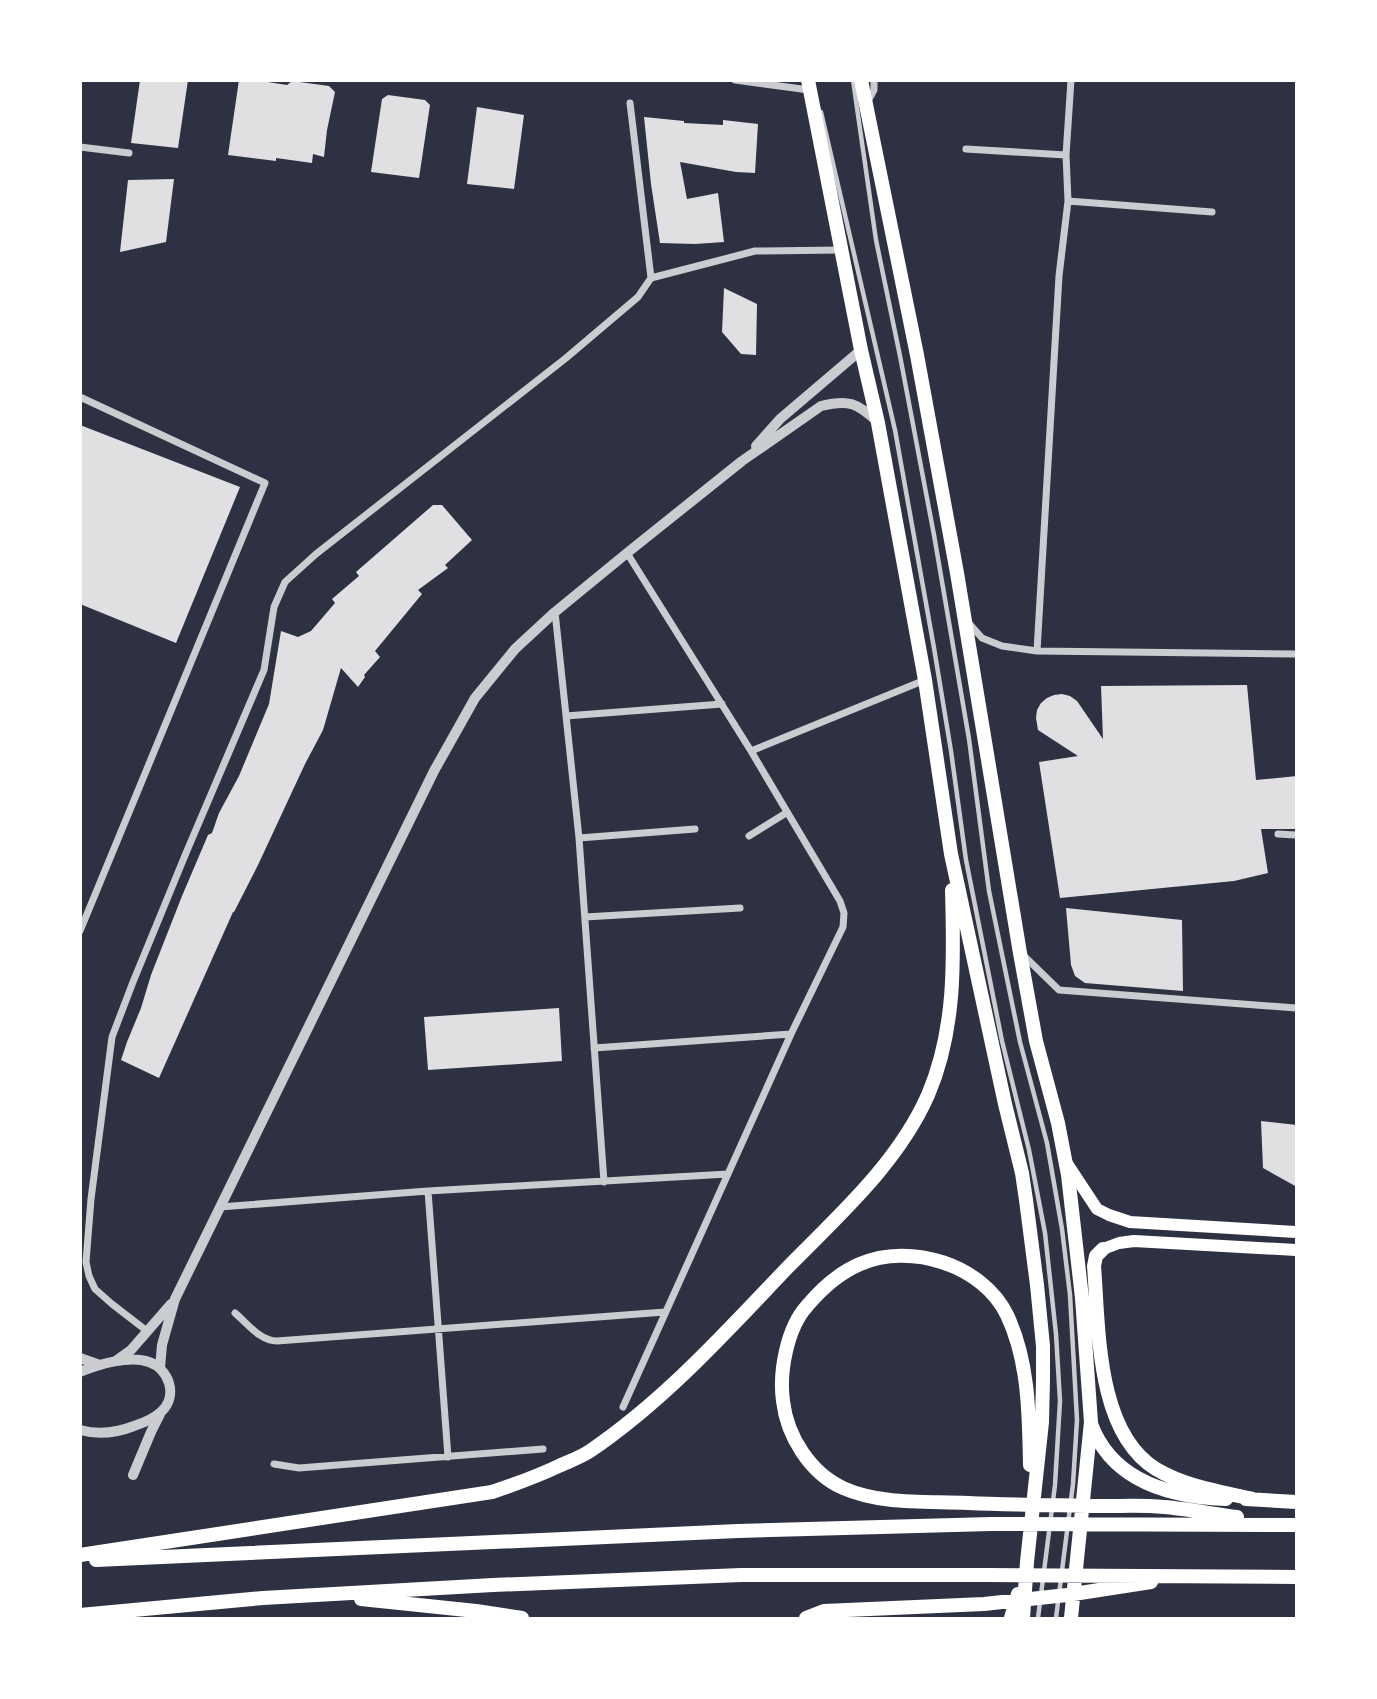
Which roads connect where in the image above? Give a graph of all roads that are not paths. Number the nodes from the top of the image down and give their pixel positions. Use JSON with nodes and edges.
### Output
{"nodes":[{"id":1,"x":736,"y":80,"type":"edge"},
{"id":2,"x":852,"y":80,"type":"edge"},
{"id":3,"x":862,"y":80,"type":"edge"},
{"id":4,"x":874,"y":80,"type":"edge"},
{"id":5,"x":1071,"y":80,"type":"edge"},
{"id":6,"x":810,"y":84,"type":"edge"},
{"id":7,"x":630,"y":103,"type":"dead end"},
{"id":8,"x":866,"y":105,"type":"junction"},
{"id":9,"x":80,"y":147,"type":"edge"},
{"id":10,"x":965,"y":149,"type":"dead end"},
{"id":11,"x":129,"y":153,"type":"dead end"},
{"id":12,"x":1066,"y":155,"type":"junction"},
{"id":13,"x":1068,"y":201,"type":"junction"},
{"id":14,"x":1212,"y":212,"type":"dead end"},
{"id":15,"x":840,"y":250,"type":"junction"},
{"id":16,"x":651,"y":278,"type":"junction"},
{"id":17,"x":861,"y":349,"type":"junction"},
{"id":18,"x":80,"y":397,"type":"edge"},
{"id":19,"x":878,"y":422,"type":"junction"},
{"id":20,"x":742,"y":461,"type":"junction"},
{"id":21,"x":627,"y":552,"type":"junction"},
{"id":22,"x":555,"y":612,"type":"junction"},
{"id":23,"x":966,"y":620,"type":"junction"},
{"id":24,"x":1037,"y":651,"type":"junction"},
{"id":25,"x":1297,"y":654,"type":"edge"},
{"id":26,"x":925,"y":680,"type":"junction"},
{"id":27,"x":722,"y":704,"type":"junction"},
{"id":28,"x":566,"y":716,"type":"junction"},
{"id":29,"x":751,"y":751,"type":"junction"},
{"id":30,"x":786,"y":813,"type":"junction"},
{"id":31,"x":695,"y":829,"type":"dead end"},
{"id":32,"x":1278,"y":834,"type":"dead end"},
{"id":33,"x":1297,"y":835,"type":"edge"},
{"id":34,"x":749,"y":836,"type":"dead end"},
{"id":35,"x":579,"y":838,"type":"junction"},
{"id":36,"x":951,"y":854,"type":"junction"},
{"id":37,"x":740,"y":908,"type":"dead end"},
{"id":38,"x":585,"y":917,"type":"junction"},
{"id":39,"x":80,"y":931,"type":"edge"},
{"id":40,"x":1020,"y":953,"type":"junction"},
{"id":41,"x":1297,"y":1008,"type":"edge"},
{"id":42,"x":791,"y":1034,"type":"junction"},
{"id":43,"x":594,"y":1048,"type":"junction"},
{"id":44,"x":1065,"y":1160,"type":"junction"},
{"id":45,"x":728,"y":1174,"type":"junction"},
{"id":46,"x":604,"y":1182,"type":"junction"},
{"id":47,"x":428,"y":1192,"type":"junction"},
{"id":48,"x":220,"y":1207,"type":"junction"},
{"id":49,"x":1297,"y":1232,"type":"edge"},
{"id":50,"x":1103,"y":1249,"type":"joint"},
{"id":51,"x":1297,"y":1250,"type":"edge"},
{"id":52,"x":175,"y":1299,"type":"junction"},
{"id":53,"x":665,"y":1312,"type":"junction"},
{"id":54,"x":235,"y":1313,"type":"dead end"},
{"id":55,"x":439,"y":1329,"type":"junction"},
{"id":56,"x":147,"y":1331,"type":"junction"},
{"id":57,"x":80,"y":1358,"type":"edge"},
{"id":58,"x":116,"y":1361,"type":"junction"},
{"id":59,"x":100,"y":1365,"type":"junction"},
{"id":60,"x":160,"y":1368,"type":"junction"},
{"id":61,"x":80,"y":1372,"type":"edge"},
{"id":62,"x":623,"y":1407,"type":"dead end"},
{"id":63,"x":160,"y":1413,"type":"junction"},
{"id":64,"x":1091,"y":1422,"type":"junction"},
{"id":65,"x":80,"y":1430,"type":"edge"},
{"id":66,"x":543,"y":1449,"type":"dead end"},
{"id":67,"x":448,"y":1457,"type":"junction"},
{"id":68,"x":274,"y":1464,"type":"dead end"},
{"id":69,"x":133,"y":1475,"type":"dead end"},
{"id":70,"x":1253,"y":1500,"type":"junction"},
{"id":71,"x":1297,"y":1502,"type":"edge"},
{"id":72,"x":1032,"y":1523,"type":"junction"},
{"id":73,"x":1293,"y":1525,"type":"edge"},
{"id":74,"x":80,"y":1555,"type":"edge"},
{"id":75,"x":80,"y":1561,"type":"edge"},
{"id":76,"x":1027,"y":1562,"type":"junction"},
{"id":77,"x":1190,"y":1576,"type":"junction"},
{"id":78,"x":1294,"y":1578,"type":"edge"},
{"id":79,"x":318,"y":1595,"type":"junction"},
{"id":80,"x":80,"y":1615,"type":"edge"},
{"id":81,"x":522,"y":1619,"type":"edge"},
{"id":82,"x":806,"y":1619,"type":"edge"},
{"id":83,"x":1011,"y":1619,"type":"edge"},
{"id":84,"x":1023,"y":1619,"type":"edge"},
{"id":85,"x":1038,"y":1619,"type":"edge"},
{"id":86,"x":1056,"y":1619,"type":"edge"},
{"id":87,"x":1071,"y":1619,"type":"edge"}],
"edges":[{"from":1,"to":6,"type":"street"},
{"from":2,"to":86,"type":"lane"},
{"from":3,"to":8,"type":"highway"},
{"from":4,"to":8,"type":"street"},
{"from":5,"to":12,"type":"street"},
{"from":6,"to":15,"type":"highway"},
{"from":6,"to":85,"type":"lane"},
{"from":7,"to":16,"type":"street"},
{"from":8,"to":23,"type":"highway"},
{"from":9,"to":11,"type":"street"},
{"from":10,"to":12,"type":"street"},
{"from":12,"to":13,"type":"street"},
{"from":13,"to":14,"type":"street"},
{"from":13,"to":24,"type":"street"},
{"from":15,"to":16,"type":"street"},
{"from":15,"to":17,"type":"highway"},
{"from":16,"to":56,"type":"street"},
{"from":17,"to":19,"type":"highway"},
{"from":17,"to":20,"type":"street"},
{"from":18,"to":39,"type":"street"},
{"from":19,"to":20,"type":"street"},
{"from":19,"to":26,"type":"highway"},
{"from":20,"to":21,"type":"street"},
{"from":21,"to":22,"type":"street"},
{"from":21,"to":27,"type":"street"},
{"from":22,"to":28,"type":"street"},
{"from":22,"to":48,"type":"street"},
{"from":23,"to":24,"type":"street"},
{"from":23,"to":40,"type":"highway"},
{"from":24,"to":25,"type":"street"},
{"from":26,"to":29,"type":"street"},
{"from":26,"to":36,"type":"highway"},
{"from":27,"to":28,"type":"street"},
{"from":27,"to":29,"type":"street"},
{"from":28,"to":35,"type":"street"},
{"from":29,"to":30,"type":"street"},
{"from":30,"to":34,"type":"street"},
{"from":30,"to":42,"type":"street"},
{"from":31,"to":35,"type":"street"},
{"from":32,"to":33,"type":"street"},
{"from":35,"to":38,"type":"street"},
{"from":36,"to":72,"type":"highway"},
{"from":36,"to":74,"type":"highway"},
{"from":37,"to":38,"type":"street"},
{"from":38,"to":43,"type":"street"},
{"from":40,"to":41,"type":"street"},
{"from":40,"to":44,"type":"highway"},
{"from":42,"to":43,"type":"street"},
{"from":42,"to":45,"type":"street"},
{"from":43,"to":46,"type":"street"},
{"from":44,"to":49,"type":"main road"},
{"from":44,"to":64,"type":"highway"},
{"from":45,"to":46,"type":"street"},
{"from":45,"to":53,"type":"street"},
{"from":46,"to":47,"type":"street"},
{"from":47,"to":48,"type":"street"},
{"from":47,"to":55,"type":"street"},
{"from":48,"to":52,"type":"street"},
{"from":50,"to":51,"type":"main road"},
{"from":50,"to":70,"type":"highway"},
{"from":52,"to":56,"type":"street"},
{"from":52,"to":60,"type":"street"},
{"from":53,"to":55,"type":"street"},
{"from":53,"to":62,"type":"street"},
{"from":54,"to":55,"type":"street"},
{"from":55,"to":67,"type":"street"},
{"from":56,"to":58,"type":"street"},
{"from":57,"to":59,"type":"street"},
{"from":58,"to":59,"type":"street"},
{"from":58,"to":60,"type":"street"},
{"from":59,"to":61,"type":"street"},
{"from":60,"to":63,"type":"street"},
{"from":63,"to":65,"type":"street"},
{"from":63,"to":69,"type":"street"},
{"from":64,"to":70,"type":"highway"},
{"from":64,"to":87,"type":"highway"},
{"from":66,"to":67,"type":"street"},
{"from":67,"to":68,"type":"street"},
{"from":70,"to":71,"type":"highway"},
{"from":72,"to":73,"type":"highway"},
{"from":72,"to":76,"type":"highway"},
{"from":73,"to":75,"type":"highway"},
{"from":76,"to":83,"type":"highway"},
{"from":76,"to":84,"type":"highway"},
{"from":77,"to":78,"type":"highway"},
{"from":77,"to":79,"type":"highway"},
{"from":77,"to":82,"type":"highway"},
{"from":79,"to":80,"type":"highway"},
{"from":79,"to":81,"type":"highway"}]}
